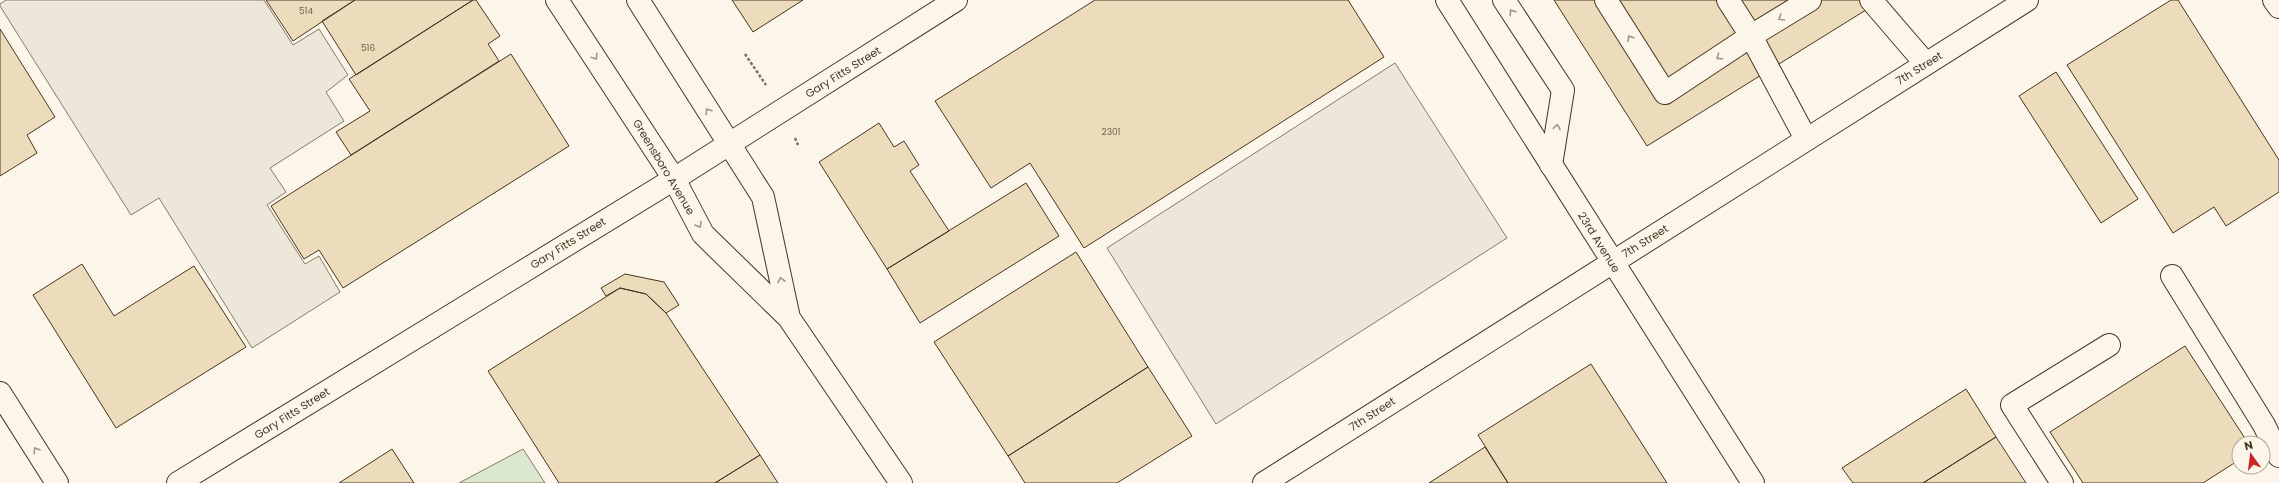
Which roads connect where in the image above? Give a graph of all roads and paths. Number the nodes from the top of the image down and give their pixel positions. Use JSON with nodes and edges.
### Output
{"nodes":[{"id":1,"x":557,"y":0,"type":"edge"},
{"id":2,"x":638,"y":0,"type":"edge"},
{"id":3,"x":956,"y":0,"type":"edge"},
{"id":4,"x":1447,"y":0,"type":"edge"},
{"id":5,"x":1504,"y":0,"type":"edge"},
{"id":6,"x":1606,"y":0,"type":"edge"},
{"id":7,"x":1728,"y":0,"type":"edge"},
{"id":8,"x":1810,"y":0,"type":"edge"},
{"id":9,"x":1871,"y":0,"type":"edge"},
{"id":10,"x":2027,"y":0,"type":"edge"},
{"id":11,"x":2274,"y":0,"type":"edge"},
{"id":12,"x":2279,"y":7,"type":"edge"},
{"id":13,"x":1751,"y":36,"type":"junction"},
{"id":14,"x":1926,"y":64,"type":"junction"},
{"id":15,"x":1806,"y":139,"type":"junction"},
{"id":16,"x":729,"y":144,"type":"junction"},
{"id":17,"x":1551,"y":165,"type":"junction"},
{"id":18,"x":674,"y":179,"type":"junction"},
{"id":19,"x":1612,"y":262,"type":"junction"},
{"id":20,"x":2172,"y":276,"type":"dead end"},
{"id":21,"x":789,"y":318,"type":"junction"},
{"id":22,"x":2109,"y":345,"type":"dead end"},
{"id":23,"x":3,"y":406,"type":"edge"},
{"id":24,"x":2279,"y":456,"type":"edge"},
{"id":25,"x":57,"y":483,"type":"edge"},
{"id":26,"x":178,"y":483,"type":"edge"},
{"id":27,"x":901,"y":483,"type":"edge"},
{"id":28,"x":1264,"y":483,"type":"edge"},
{"id":29,"x":1753,"y":483,"type":"edge"},
{"id":30,"x":2062,"y":483,"type":"edge"}],
"edges":[{"from":1,"to":18,"type":"main road","name":"Greensboro Avenue","one_way":true},
{"from":16,"to":2,"type":"main road","name":"Greensboro Avenue","one_way":true},
{"from":3,"to":16,"type":"main road","name":"Gary Fitts Street"},
{"from":4,"to":17,"type":"main road","name":"23rd Avenue"},
{"from":17,"to":5,"type":"main road","one_way":true},
{"from":13,"to":6,"type":"main road","one_way":true},
{"from":7,"to":13,"type":"main road"},
{"from":8,"to":13,"type":"main road","one_way":true},
{"from":9,"to":14,"type":"main road"},
{"from":10,"to":14,"type":"main road","name":"7th Street"},
{"from":11,"to":12,"type":"main road"},
{"from":13,"to":15,"type":"main road"},
{"from":14,"to":15,"type":"main road","name":"7th Street"},
{"from":15,"to":19,"type":"main road","name":"7th Street"},
{"from":16,"to":18,"type":"main road","name":"Gary Fitts Street"},
{"from":21,"to":16,"type":"main road","name":"Greensboro Avenue","one_way":true},
{"from":17,"to":19,"type":"main road","name":"23rd Avenue"},
{"from":18,"to":21,"type":"main road","name":"Greensboro Avenue","one_way":true},
{"from":18,"to":26,"type":"main road","name":"Gary Fitts Street"},
{"from":19,"to":28,"type":"main road","name":"7th Street"},
{"from":19,"to":29,"type":"main road","name":"23rd Avenue"},
{"from":20,"to":24,"type":"main road"},
{"from":21,"to":27,"type":"main road","name":"Greensboro Avenue"},
{"from":22,"to":30,"type":"main road"},
{"from":25,"to":23,"type":"main road","one_way":true}]}
